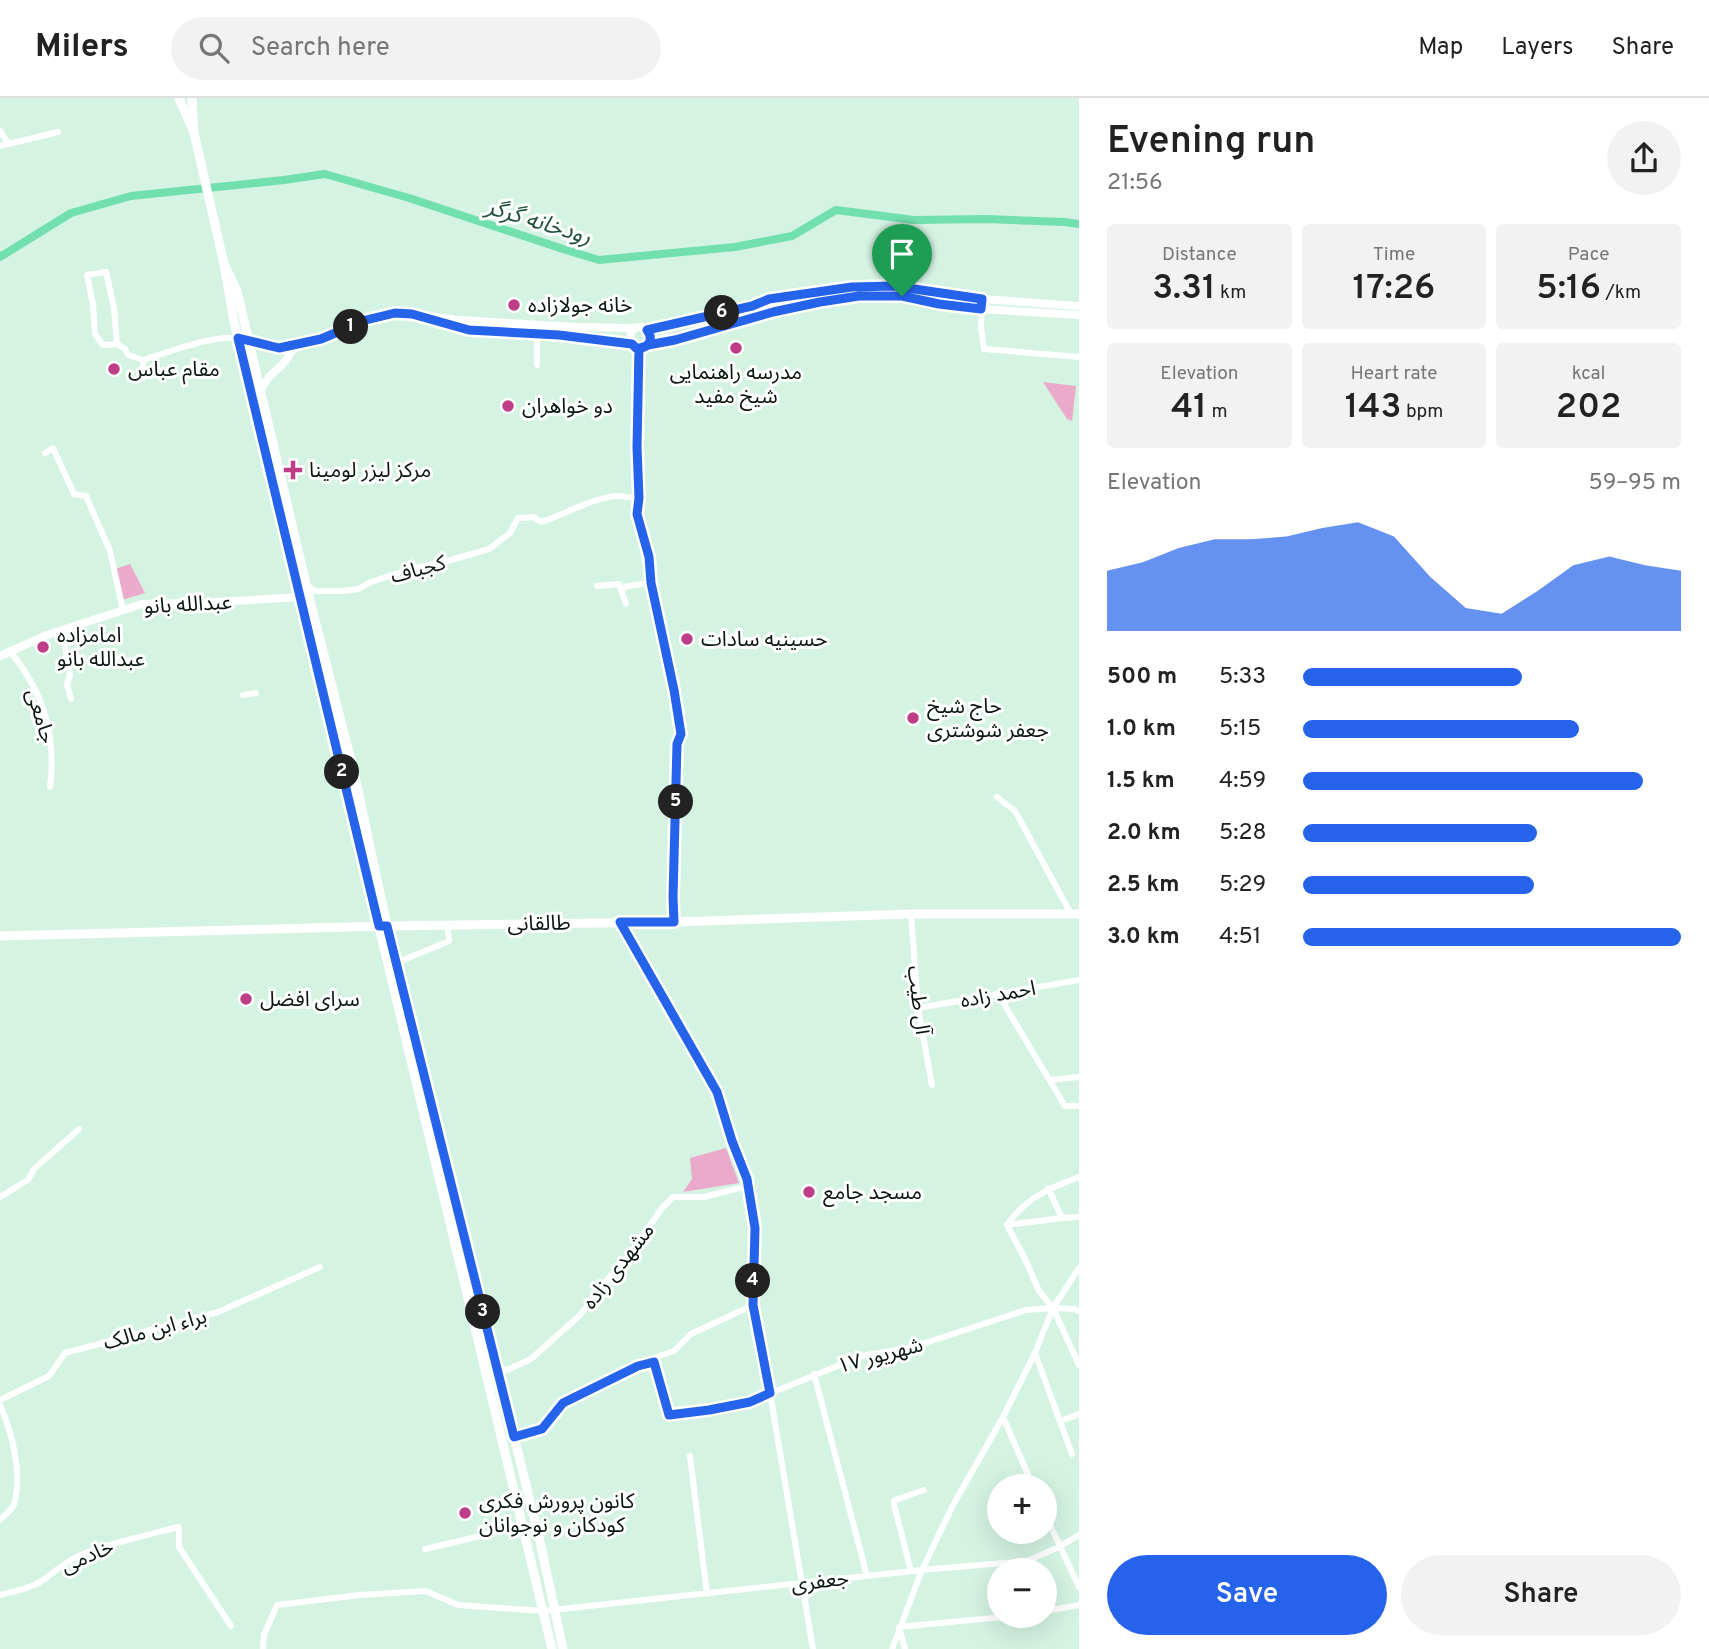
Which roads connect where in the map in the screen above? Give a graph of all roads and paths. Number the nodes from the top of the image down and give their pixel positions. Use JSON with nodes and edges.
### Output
{"nodes":[{"id":1,"x":179,"y":98,"type":"edge"},
{"id":2,"x":192,"y":98,"type":"edge"},
{"id":3,"x":0,"y":131,"type":"edge"},
{"id":4,"x":58,"y":132,"type":"dead end"},
{"id":5,"x":194,"y":133,"type":"junction"},
{"id":6,"x":9,"y":144,"type":"junction"},
{"id":7,"x":0,"y":146,"type":"edge"},
{"id":8,"x":982,"y":299,"type":"junction"},
{"id":9,"x":1079,"y":306,"type":"edge"},
{"id":10,"x":981,"y":309,"type":"junction"},
{"id":11,"x":412,"y":314,"type":"junction"},
{"id":12,"x":1079,"y":315,"type":"edge"},
{"id":13,"x":635,"y":328,"type":"junction"},
{"id":14,"x":647,"y":330,"type":"junction"},
{"id":15,"x":537,"y":334,"type":"junction"},
{"id":16,"x":243,"y":339,"type":"junction"},
{"id":17,"x":117,"y":344,"type":"junction"},
{"id":18,"x":298,"y":344,"type":"junction"},
{"id":19,"x":640,"y":346,"type":"junction"},
{"id":20,"x":1079,"y":357,"type":"edge"},
{"id":21,"x":143,"y":360,"type":"junction"},
{"id":22,"x":537,"y":365,"type":"dead end"},
{"id":23,"x":143,"y":378,"type":"dead end"},
{"id":24,"x":260,"y":390,"type":"junction"},
{"id":25,"x":45,"y":453,"type":"dead end"},
{"id":26,"x":639,"y":498,"type":"junction"},
{"id":27,"x":651,"y":583,"type":"junction"},
{"id":28,"x":306,"y":584,"type":"junction"},
{"id":29,"x":597,"y":586,"type":"dead end"},
{"id":30,"x":621,"y":589,"type":"junction"},
{"id":31,"x":305,"y":597,"type":"junction"},
{"id":32,"x":626,"y":604,"type":"dead end"},
{"id":33,"x":123,"y":610,"type":"junction"},
{"id":34,"x":62,"y":629,"type":"junction"},
{"id":35,"x":10,"y":651,"type":"junction"},
{"id":36,"x":0,"y":656,"type":"edge"},
{"id":37,"x":256,"y":694,"type":"dead end"},
{"id":38,"x":243,"y":695,"type":"dead end"},
{"id":39,"x":71,"y":699,"type":"dead end"},
{"id":40,"x":50,"y":787,"type":"dead end"},
{"id":41,"x":997,"y":797,"type":"dead end"},
{"id":42,"x":911,"y":914,"type":"junction"},
{"id":43,"x":1075,"y":914,"type":"edge"},
{"id":44,"x":620,"y":922,"type":"junction"},
{"id":45,"x":674,"y":922,"type":"junction"},
{"id":46,"x":383,"y":926,"type":"junction"},
{"id":47,"x":448,"y":929,"type":"dead end"},
{"id":48,"x":0,"y":936,"type":"edge"},
{"id":49,"x":396,"y":963,"type":"junction"},
{"id":50,"x":1079,"y":980,"type":"edge"},
{"id":51,"x":998,"y":994,"type":"junction"},
{"id":52,"x":918,"y":1007,"type":"junction"},
{"id":53,"x":1079,"y":1077,"type":"edge"},
{"id":54,"x":1050,"y":1080,"type":"junction"},
{"id":55,"x":932,"y":1085,"type":"dead end"},
{"id":56,"x":1079,"y":1106,"type":"edge"},
{"id":57,"x":79,"y":1129,"type":"dead end"},
{"id":58,"x":1079,"y":1177,"type":"edge"},
{"id":59,"x":748,"y":1186,"type":"junction"},
{"id":60,"x":1048,"y":1188,"type":"junction"},
{"id":61,"x":0,"y":1197,"type":"edge"},
{"id":62,"x":1079,"y":1217,"type":"edge"},
{"id":63,"x":1062,"y":1218,"type":"junction"},
{"id":64,"x":1007,"y":1225,"type":"junction"},
{"id":65,"x":320,"y":1267,"type":"dead end"},
{"id":66,"x":1079,"y":1268,"type":"edge"},
{"id":67,"x":753,"y":1305,"type":"junction"},
{"id":68,"x":1052,"y":1308,"type":"junction"},
{"id":69,"x":1079,"y":1311,"type":"edge"},
{"id":70,"x":1035,"y":1353,"type":"junction"},
{"id":71,"x":654,"y":1362,"type":"junction"},
{"id":72,"x":1079,"y":1365,"type":"edge"},
{"id":73,"x":497,"y":1368,"type":"junction"},
{"id":74,"x":485,"y":1371,"type":"junction"},
{"id":75,"x":814,"y":1374,"type":"junction"},
{"id":76,"x":770,"y":1393,"type":"junction"},
{"id":77,"x":0,"y":1400,"type":"edge"},
{"id":78,"x":0,"y":1405,"type":"edge"},
{"id":79,"x":1079,"y":1413,"type":"edge"},
{"id":80,"x":2,"y":1415,"type":"edge"},
{"id":81,"x":1003,"y":1417,"type":"junction"},
{"id":82,"x":1060,"y":1421,"type":"junction"},
{"id":83,"x":514,"y":1437,"type":"junction"},
{"id":84,"x":1072,"y":1454,"type":"dead end"},
{"id":85,"x":690,"y":1456,"type":"dead end"},
{"id":86,"x":1028,"y":1474,"type":"edge"},
{"id":87,"x":924,"y":1490,"type":"dead end"},
{"id":88,"x":0,"y":1520,"type":"edge"},
{"id":89,"x":523,"y":1526,"type":"junction"},
{"id":90,"x":1079,"y":1535,"type":"edge"},
{"id":91,"x":1057,"y":1541,"type":"edge"},
{"id":92,"x":1059,"y":1546,"type":"junction"},
{"id":93,"x":425,"y":1549,"type":"dead end"},
{"id":94,"x":922,"y":1570,"type":"junction"},
{"id":95,"x":911,"y":1571,"type":"junction"},
{"id":96,"x":867,"y":1576,"type":"junction"},
{"id":97,"x":803,"y":1583,"type":"junction"},
{"id":98,"x":1079,"y":1586,"type":"edge"},
{"id":99,"x":707,"y":1594,"type":"junction"},
{"id":100,"x":0,"y":1595,"type":"edge"},
{"id":101,"x":1079,"y":1605,"type":"edge"},
{"id":102,"x":1057,"y":1609,"type":"edge"},
{"id":103,"x":555,"y":1610,"type":"junction"},
{"id":104,"x":543,"y":1611,"type":"junction"},
{"id":105,"x":987,"y":1619,"type":"edge"},
{"id":106,"x":231,"y":1626,"type":"dead end"},
{"id":107,"x":899,"y":1628,"type":"junction"},
{"id":108,"x":264,"y":1649,"type":"edge"},
{"id":109,"x":552,"y":1649,"type":"edge"},
{"id":110,"x":563,"y":1649,"type":"edge"},
{"id":111,"x":813,"y":1649,"type":"edge"},
{"id":112,"x":892,"y":1649,"type":"edge"},
{"id":113,"x":905,"y":1649,"type":"edge"}],
"edges":[{"from":1,"to":5,"type":"main road"},
{"from":2,"to":5,"type":"main road"},
{"from":3,"to":6,"type":"street"},
{"from":4,"to":6,"type":"street"},
{"from":5,"to":16,"type":"main road"},
{"from":6,"to":7,"type":"street"},
{"from":8,"to":9,"type":"street"},
{"from":8,"to":10,"type":"street"},
{"from":8,"to":14,"type":"street"},
{"from":10,"to":12,"type":"street"},
{"from":10,"to":19,"type":"street"},
{"from":10,"to":20,"type":"street"},
{"from":11,"to":13,"type":"street"},
{"from":11,"to":15,"type":"street"},
{"from":11,"to":18,"type":"street"},
{"from":13,"to":14,"type":"street"},
{"from":13,"to":19,"type":"street"},
{"from":14,"to":19,"type":"street"},
{"from":15,"to":19,"type":"street"},
{"from":15,"to":22,"type":"street"},
{"from":16,"to":18,"type":"street"},
{"from":16,"to":21,"type":"street"},
{"from":16,"to":24,"type":"main road"},
{"from":16,"to":31,"type":"main road"},
{"from":17,"to":17,"type":"street"},
{"from":17,"to":21,"type":"street"},
{"from":18,"to":24,"type":"street"},
{"from":19,"to":26,"type":"street"},
{"from":21,"to":23,"type":"street"},
{"from":24,"to":28,"type":"main road"},
{"from":25,"to":33,"type":"street"},
{"from":26,"to":27,"type":"street"},
{"from":26,"to":28,"type":"street","name":"کجباف"},
{"from":27,"to":30,"type":"street"},
{"from":27,"to":45,"type":"street"},
{"from":28,"to":31,"type":"main road"},
{"from":29,"to":30,"type":"street"},
{"from":30,"to":32,"type":"street"},
{"from":31,"to":33,"type":"street","name":"عبدالله بانو"},
{"from":31,"to":46,"type":"main road"},
{"from":33,"to":34,"type":"street","name":"عبدالله بانو"},
{"from":34,"to":35,"type":"street","name":"عبدالله بانو"},
{"from":34,"to":39,"type":"street"},
{"from":35,"to":36,"type":"street","name":"عبدالله بانو"},
{"from":35,"to":40,"type":"street","name":"جامعی"},
{"from":37,"to":38,"type":"street"},
{"from":41,"to":43,"type":"street"},
{"from":42,"to":43,"type":"main road","name":"طالقانی"},
{"from":42,"to":45,"type":"main road","name":"طالقانی"},
{"from":42,"to":52,"type":"street","name":"آل طیب"},
{"from":44,"to":45,"type":"main road","name":"طالقانی"},
{"from":44,"to":46,"type":"main road","name":"طالقانی"},
{"from":44,"to":59,"type":"street"},
{"from":46,"to":48,"type":"main road","name":"طالقانی"},
{"from":46,"to":49,"type":"main road"},
{"from":46,"to":74,"type":"main road"},
{"from":47,"to":49,"type":"street"},
{"from":49,"to":73,"type":"main road"},
{"from":50,"to":51,"type":"street","name":"احمد زاده"},
{"from":51,"to":52,"type":"street","name":"احمد زاده"},
{"from":51,"to":54,"type":"street"},
{"from":52,"to":55,"type":"street","name":"آل طیب"},
{"from":53,"to":54,"type":"street"},
{"from":54,"to":56,"type":"street"},
{"from":57,"to":61,"type":"street"},
{"from":58,"to":60,"type":"street"},
{"from":59,"to":67,"type":"street"},
{"from":59,"to":73,"type":"street","name":"مشهدی زاده"},
{"from":60,"to":63,"type":"street"},
{"from":60,"to":64,"type":"street"},
{"from":62,"to":63,"type":"street"},
{"from":63,"to":64,"type":"street"},
{"from":64,"to":68,"type":"street"},
{"from":65,"to":77,"type":"street","name":"براء ابن مالک"},
{"from":66,"to":68,"type":"street"},
{"from":67,"to":71,"type":"street"},
{"from":67,"to":76,"type":"street"},
{"from":68,"to":69,"type":"street","name":"۱۷ شهریور"},
{"from":68,"to":70,"type":"street"},
{"from":68,"to":72,"type":"street"},
{"from":68,"to":75,"type":"street","name":"۱۷ شهریور"},
{"from":70,"to":81,"type":"street"},
{"from":70,"to":82,"type":"street"},
{"from":71,"to":76,"type":"street","name":"۱۷ شهریور"},
{"from":71,"to":83,"type":"street"},
{"from":73,"to":74,"type":"street"},
{"from":73,"to":83,"type":"main road"},
{"from":74,"to":89,"type":"main road"},
{"from":75,"to":76,"type":"street","name":"۱۷ شهریور"},
{"from":75,"to":96,"type":"street"},
{"from":76,"to":97,"type":"street"},
{"from":78,"to":80,"type":"street"},
{"from":79,"to":82,"type":"street"},
{"from":80,"to":88,"type":"street"},
{"from":81,"to":86,"type":"street"},
{"from":81,"to":94,"type":"street"},
{"from":82,"to":84,"type":"street"},
{"from":83,"to":103,"type":"main road"},
{"from":85,"to":99,"type":"street"},
{"from":87,"to":95,"type":"street"},
{"from":89,"to":93,"type":"street"},
{"from":89,"to":104,"type":"main road"},
{"from":90,"to":92,"type":"street","name":"جعفری"},
{"from":91,"to":92,"type":"street"},
{"from":92,"to":94,"type":"street","name":"جعفری"},
{"from":92,"to":98,"type":"street"},
{"from":94,"to":95,"type":"street","name":"جعفری"},
{"from":94,"to":107,"type":"street"},
{"from":95,"to":96,"type":"street","name":"جعفری"},
{"from":96,"to":97,"type":"street","name":"جعفری"},
{"from":97,"to":99,"type":"street","name":"جعفری"},
{"from":97,"to":111,"type":"street"},
{"from":99,"to":103,"type":"street","name":"جعفری"},
{"from":100,"to":106,"type":"street","name":"خادمی"},
{"from":101,"to":102,"type":"street"},
{"from":103,"to":104,"type":"street","name":"جعفری"},
{"from":103,"to":110,"type":"main road"},
{"from":104,"to":108,"type":"street","name":"جعفری"},
{"from":104,"to":109,"type":"main road"},
{"from":105,"to":107,"type":"street"},
{"from":107,"to":112,"type":"street"},
{"from":107,"to":113,"type":"street"}]}
